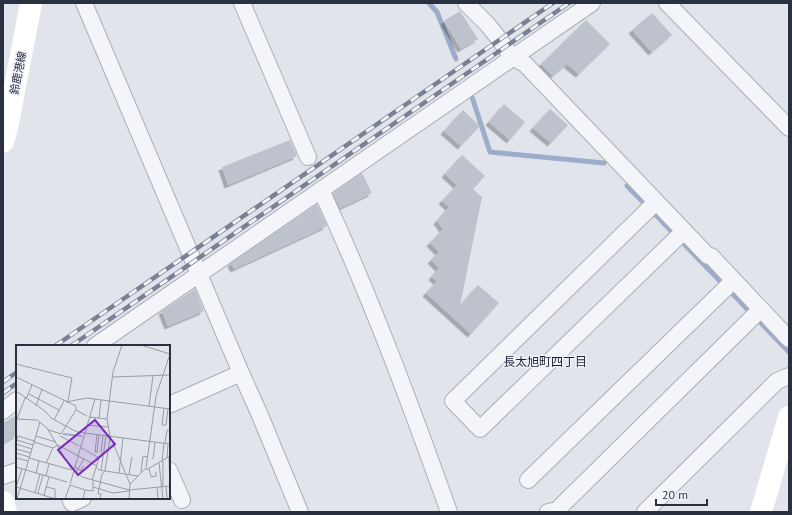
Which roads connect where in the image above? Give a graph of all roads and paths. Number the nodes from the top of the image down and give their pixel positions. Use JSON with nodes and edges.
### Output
{"nodes":[{"id":1,"x":31,"y":3,"type":"edge"},
{"id":2,"x":84,"y":3,"type":"edge"},
{"id":3,"x":242,"y":3,"type":"edge"},
{"id":4,"x":466,"y":3,"type":"edge"},
{"id":5,"x":592,"y":3,"type":"edge"},
{"id":6,"x":667,"y":3,"type":"edge"},
{"id":7,"x":512,"y":57,"type":"junction"},
{"id":8,"x":789,"y":128,"type":"edge"},
{"id":9,"x":3,"y":142,"type":"edge"},
{"id":10,"x":308,"y":157,"type":"dead end"},
{"id":11,"x":320,"y":190,"type":"junction"},
{"id":12,"x":656,"y":202,"type":"junction"},
{"id":13,"x":684,"y":231,"type":"junction"},
{"id":14,"x":199,"y":274,"type":"junction"},
{"id":15,"x":733,"y":281,"type":"junction"},
{"id":16,"x":760,"y":310,"type":"junction"},
{"id":17,"x":789,"y":339,"type":"edge"},
{"id":18,"x":95,"y":345,"type":"edge"},
{"id":19,"x":241,"y":373,"type":"junction"},
{"id":20,"x":789,"y":376,"type":"edge"},
{"id":21,"x":16,"y":401,"type":"edge"},
{"id":22,"x":170,"y":405,"type":"edge"},
{"id":23,"x":3,"y":411,"type":"edge"},
{"id":24,"x":789,"y":417,"type":"edge"},
{"id":25,"x":16,"y":471,"type":"edge"},
{"id":26,"x":170,"y":472,"type":"edge"},
{"id":27,"x":3,"y":476,"type":"edge"},
{"id":28,"x":528,"y":480,"type":"dead end"},
{"id":29,"x":70,"y":499,"type":"edge"},
{"id":30,"x":81,"y":499,"type":"edge"},
{"id":31,"x":182,"y":500,"type":"dead end"},
{"id":32,"x":3,"y":502,"type":"edge"},
{"id":33,"x":6,"y":512,"type":"edge"},
{"id":34,"x":300,"y":512,"type":"edge"},
{"id":35,"x":449,"y":512,"type":"edge"},
{"id":36,"x":548,"y":512,"type":"edge"},
{"id":37,"x":645,"y":512,"type":"edge"},
{"id":38,"x":761,"y":512,"type":"edge"}],
"edges":[{"from":1,"to":9,"type":"main road","name":"鈴鹿港線"},
{"from":2,"to":14,"type":"street"},
{"from":3,"to":10,"type":"street"},
{"from":4,"to":7,"type":"street"},
{"from":5,"to":7,"type":"street"},
{"from":6,"to":8,"type":"street"},
{"from":7,"to":11,"type":"street"},
{"from":7,"to":12,"type":"street"},
{"from":11,"to":14,"type":"street"},
{"from":11,"to":35,"type":"street"},
{"from":12,"to":13,"type":"street"},
{"from":12,"to":13,"type":"street"},
{"from":13,"to":15,"type":"street"},
{"from":14,"to":18,"type":"street"},
{"from":14,"to":19,"type":"street"},
{"from":15,"to":16,"type":"street"},
{"from":15,"to":28,"type":"street"},
{"from":16,"to":17,"type":"street"},
{"from":16,"to":36,"type":"street"},
{"from":19,"to":22,"type":"street"},
{"from":19,"to":34,"type":"street"},
{"from":20,"to":37,"type":"street"},
{"from":21,"to":23,"type":"street"},
{"from":24,"to":38,"type":"main road"},
{"from":25,"to":27,"type":"street"},
{"from":26,"to":31,"type":"street"},
{"from":29,"to":30,"type":"street"},
{"from":32,"to":33,"type":"main road"}]}
